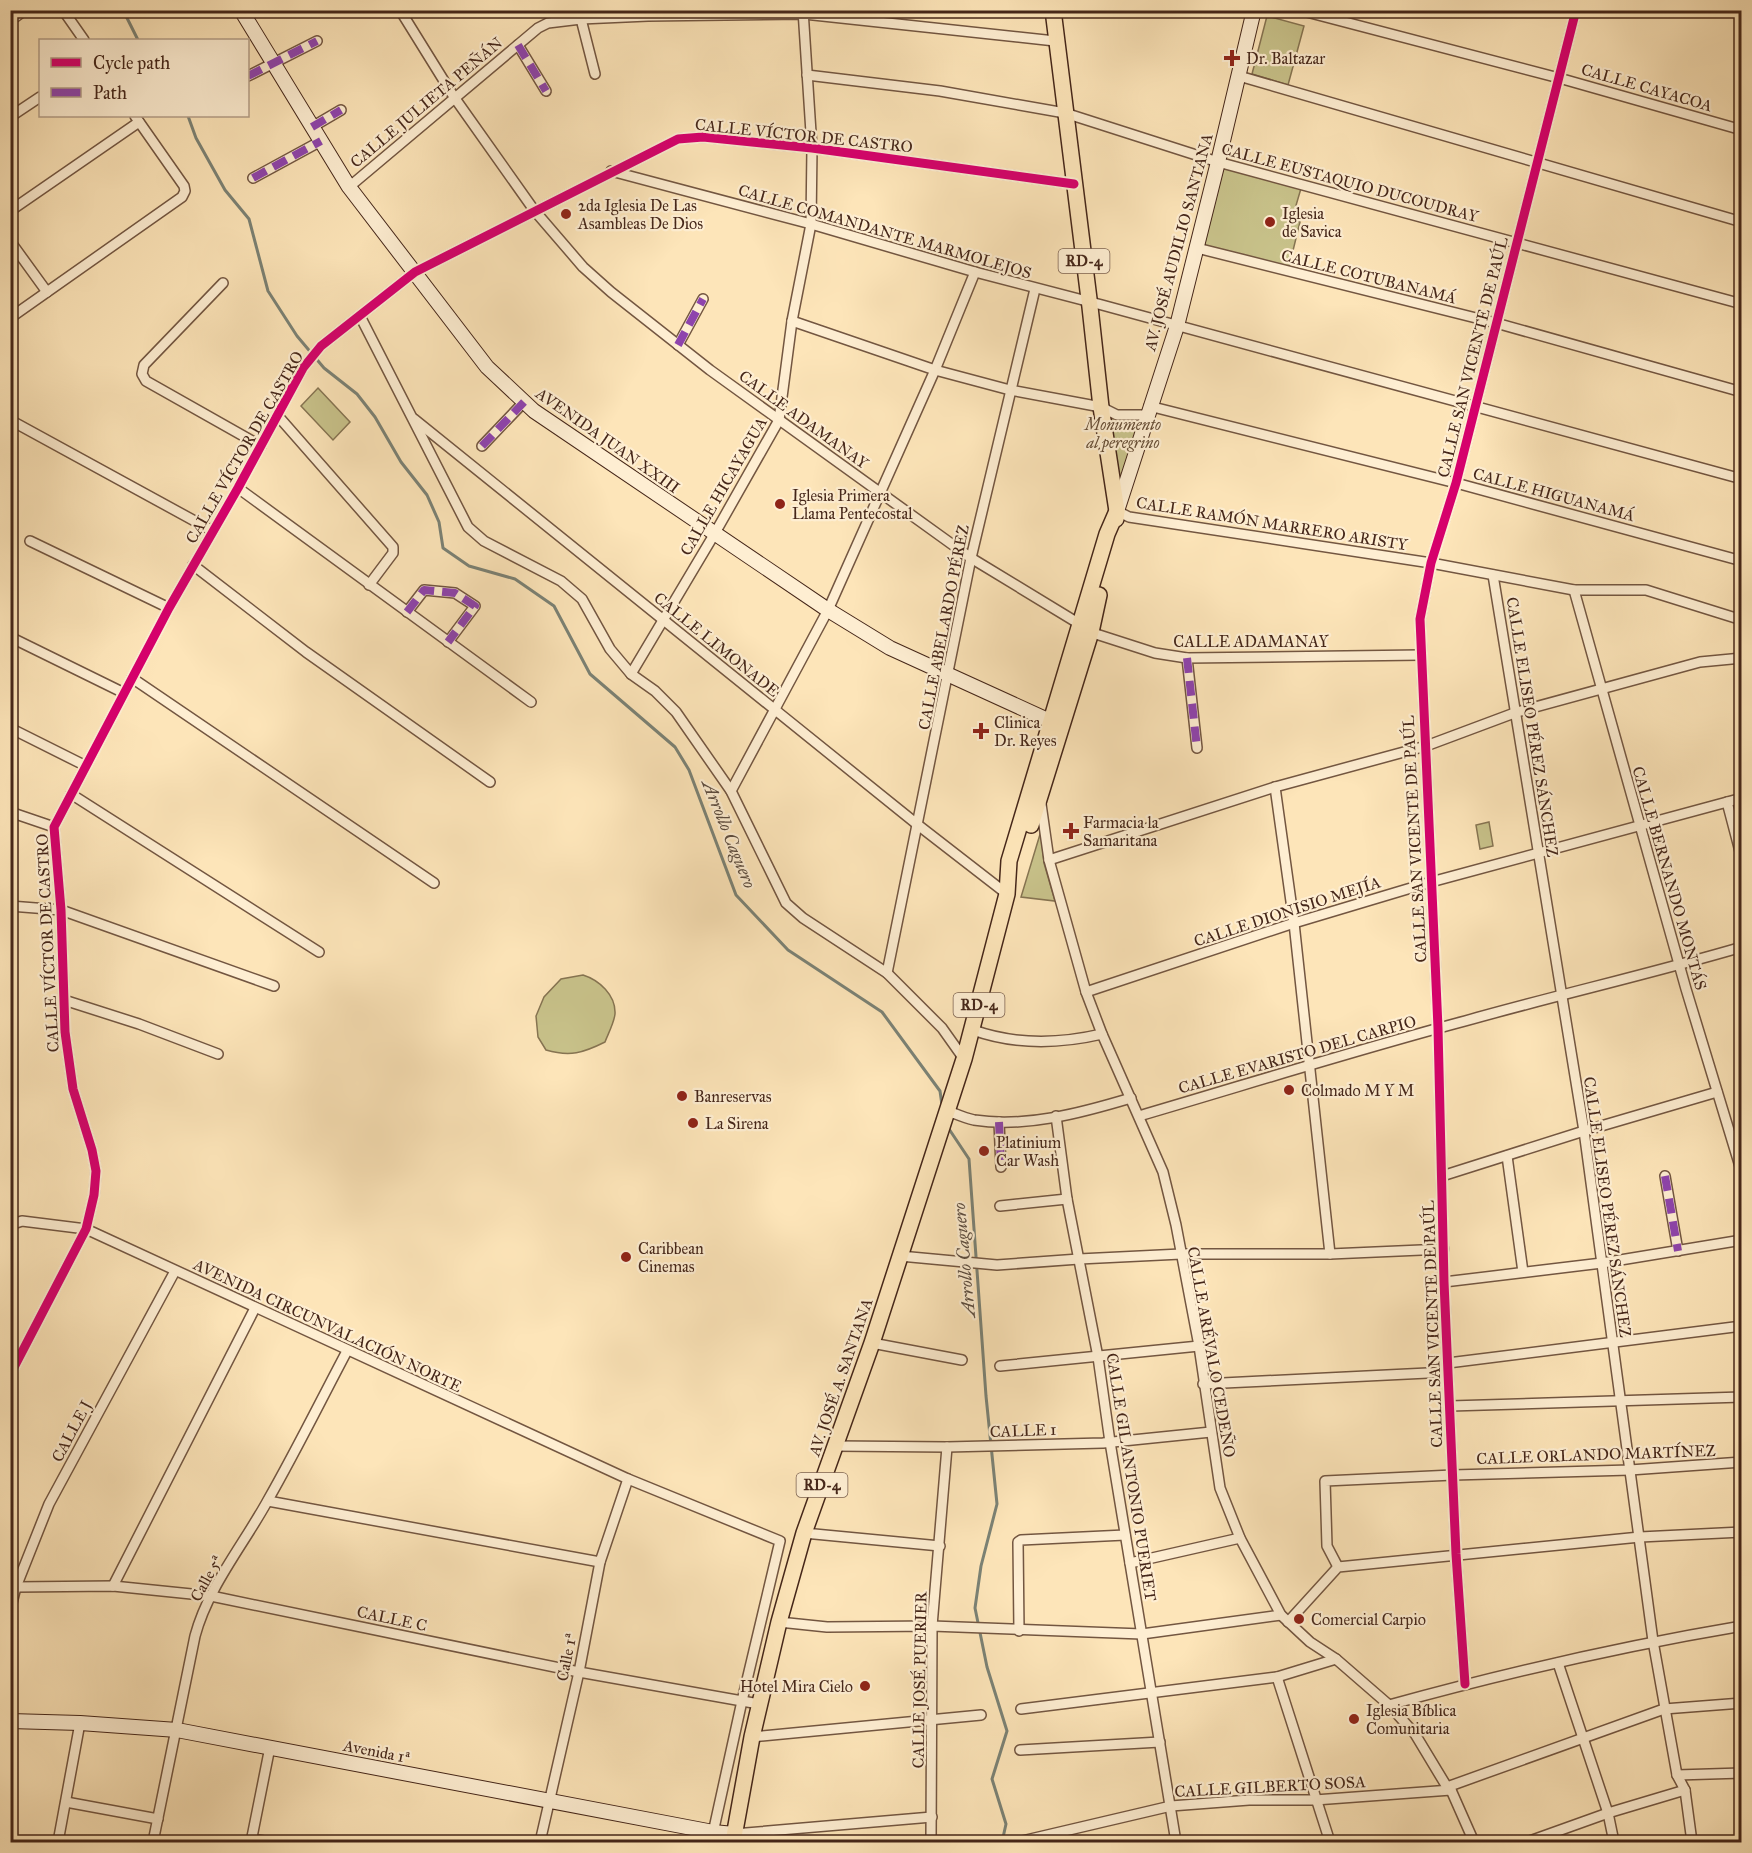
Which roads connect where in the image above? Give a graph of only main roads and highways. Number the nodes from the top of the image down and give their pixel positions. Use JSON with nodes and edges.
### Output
{"nodes":[{"id":1,"x":241,"y":10,"type":"edge"},
{"id":2,"x":1053,"y":10,"type":"edge"},
{"id":3,"x":1254,"y":10,"type":"edge"},
{"id":4,"x":1117,"y":511,"type":"junction"},
{"id":5,"x":1057,"y":725,"type":"junction"},
{"id":6,"x":1007,"y":894,"type":"junction"},
{"id":7,"x":10,"y":1721,"type":"edge"},
{"id":8,"x":712,"y":1837,"type":"edge"},
{"id":9,"x":734,"y":1838,"type":"edge"}],
"edges":[{"from":1,"to":5,"type":"main road","name":"AVENIDA JUAN XXIII"},
{"from":2,"to":4,"type":"main road","number":"RD-4"},
{"from":3,"to":4,"type":"main road","name":"AV. JOSÉ AUDILIO SANTANA"},
{"from":4,"to":5,"type":"main road","number":"RD-4"},
{"from":5,"to":6,"type":"main road","number":"RD-4"},
{"from":5,"to":6,"type":"main road","number":"RD-4"},
{"from":6,"to":9,"type":"main road","name":"AV. JOSÉ A. SANTANA","number":"RD-4"},
{"from":7,"to":8,"type":"main road","name":"Avenida 1ª"},
{"from":8,"to":9,"type":"main road","name":"Avenida 1ª"}]}
